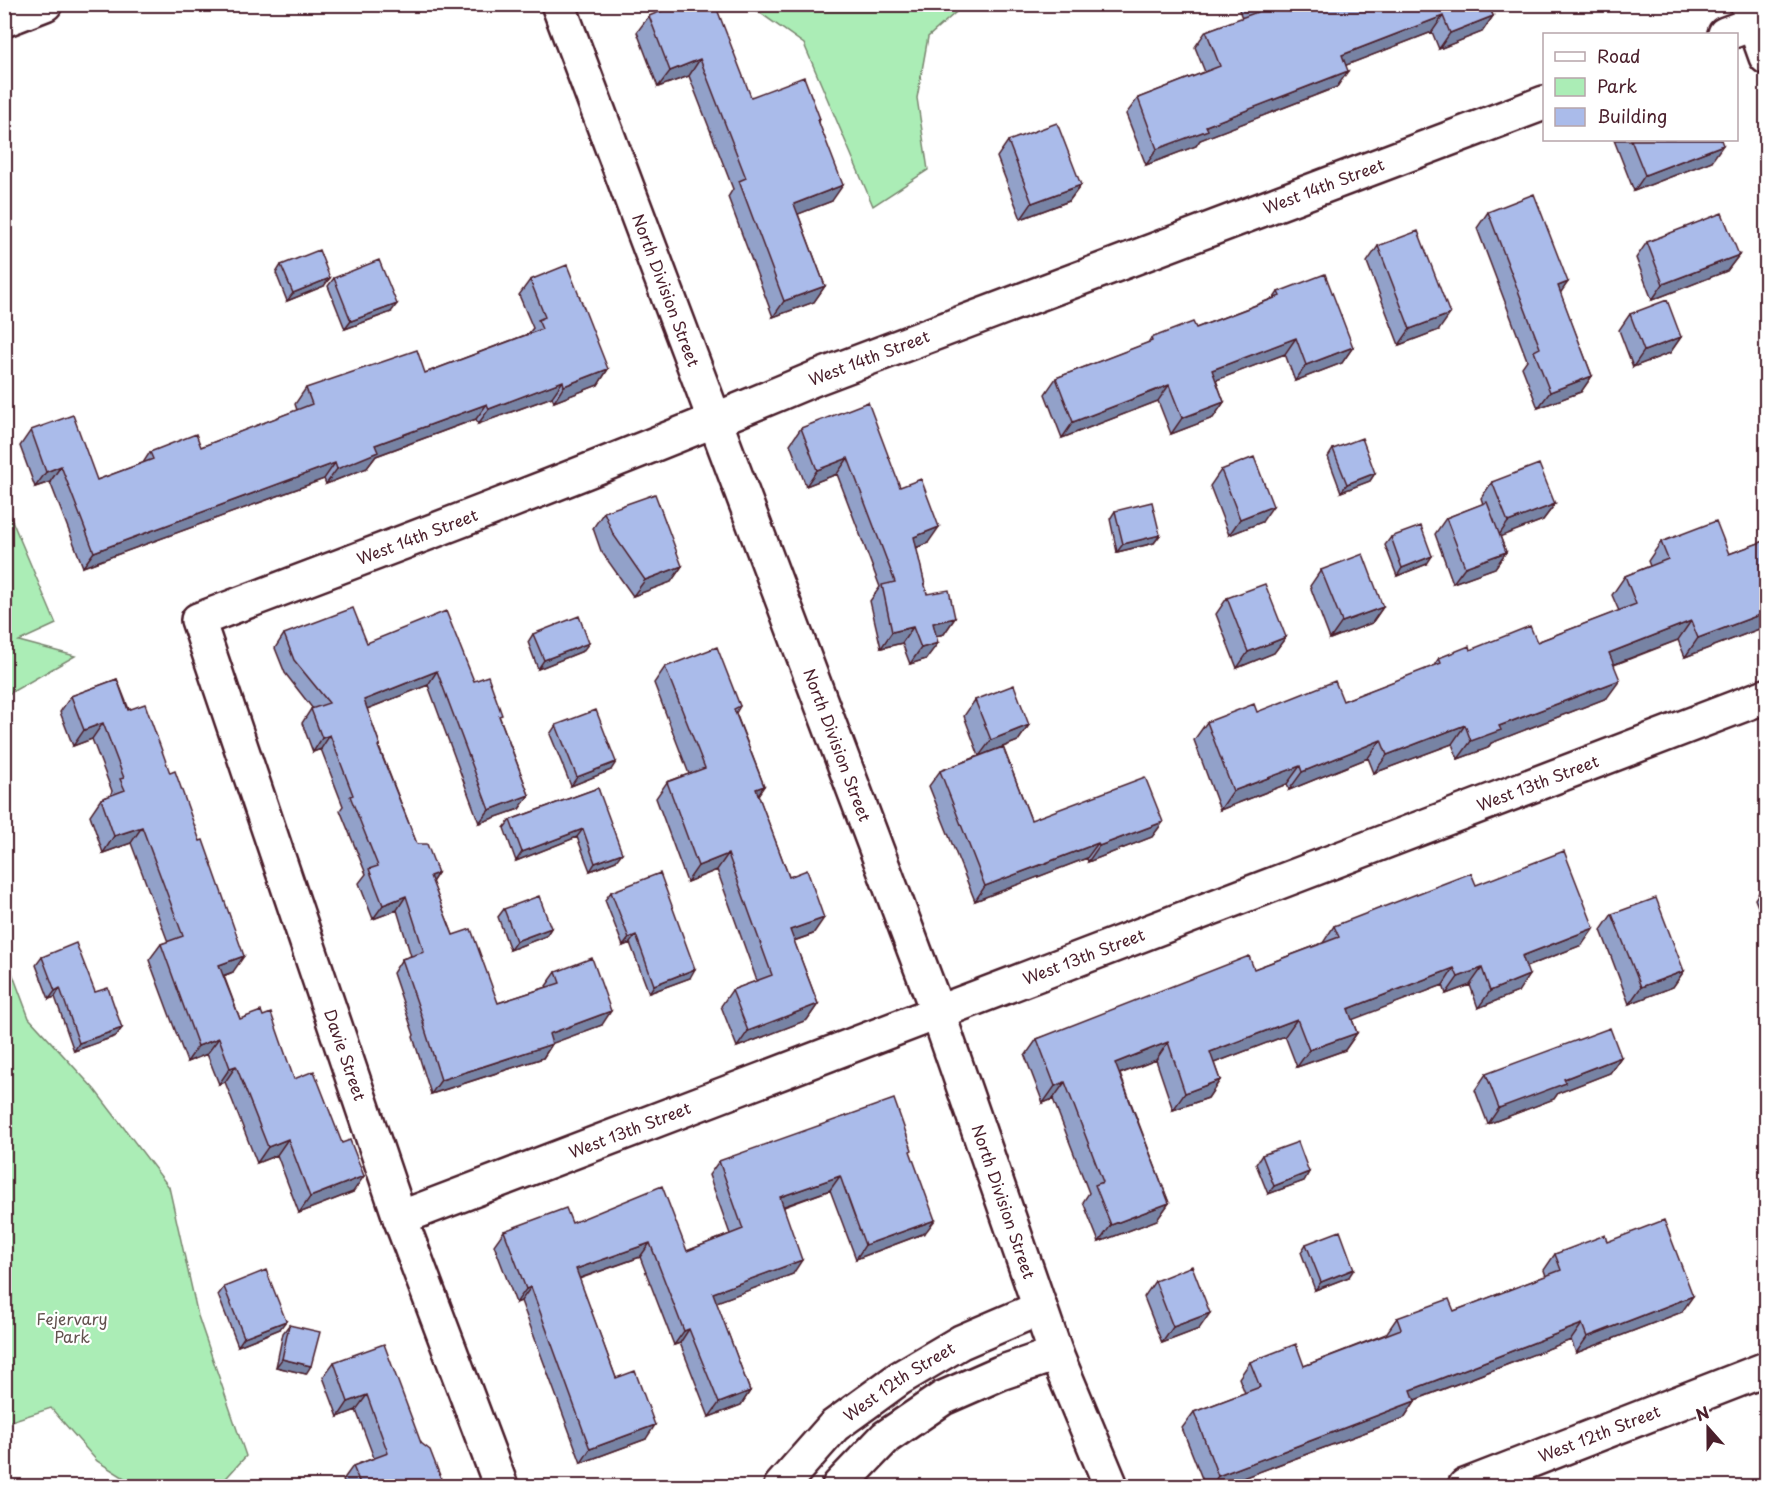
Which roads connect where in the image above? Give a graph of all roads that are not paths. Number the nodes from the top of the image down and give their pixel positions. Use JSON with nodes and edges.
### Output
{"nodes":[{"id":1,"x":45,"y":4,"type":"edge"},
{"id":2,"x":558,"y":4,"type":"edge"},
{"id":3,"x":4,"y":20,"type":"edge"},
{"id":4,"x":1748,"y":20,"type":"edge"},
{"id":5,"x":1767,"y":57,"type":"edge"},
{"id":6,"x":1543,"y":104,"type":"edge"},
{"id":7,"x":714,"y":421,"type":"junction"},
{"id":8,"x":198,"y":620,"type":"joint"},
{"id":9,"x":1767,"y":696,"type":"edge"},
{"id":10,"x":938,"y":1013,"type":"junction"},
{"id":11,"x":400,"y":1218,"type":"junction"},
{"id":12,"x":1040,"y":1308,"type":"junction"},
{"id":13,"x":1056,"y":1354,"type":"junction"},
{"id":14,"x":1767,"y":1369,"type":"edge"},
{"id":15,"x":501,"y":1486,"type":"edge"},
{"id":16,"x":781,"y":1486,"type":"edge"},
{"id":17,"x":839,"y":1486,"type":"edge"},
{"id":18,"x":1112,"y":1486,"type":"edge"},
{"id":19,"x":1464,"y":1486,"type":"edge"}],
"edges":[{"from":1,"to":3,"type":"street"},
{"from":2,"to":7,"type":"street","name":"North Division Street"},
{"from":4,"to":5,"type":"street"},
{"from":6,"to":7,"type":"street","name":"West 14th Street"},
{"from":7,"to":8,"type":"street","name":"West 14th Street"},
{"from":7,"to":10,"type":"street","name":"North Division Street"},
{"from":8,"to":11,"type":"street","name":"Davie Street"},
{"from":9,"to":10,"type":"street","name":"West 13th Street"},
{"from":10,"to":11,"type":"street","name":"West 13th Street"},
{"from":10,"to":12,"type":"street","name":"North Division Street"},
{"from":11,"to":15,"type":"street","name":"Davie Street"},
{"from":12,"to":13,"type":"street","name":"North Division Street"},
{"from":12,"to":16,"type":"street","name":"West 12th Street"},
{"from":13,"to":17,"type":"street"},
{"from":13,"to":18,"type":"street","name":"North Division Street"},
{"from":14,"to":19,"type":"street","name":"West 12th Street"}]}
